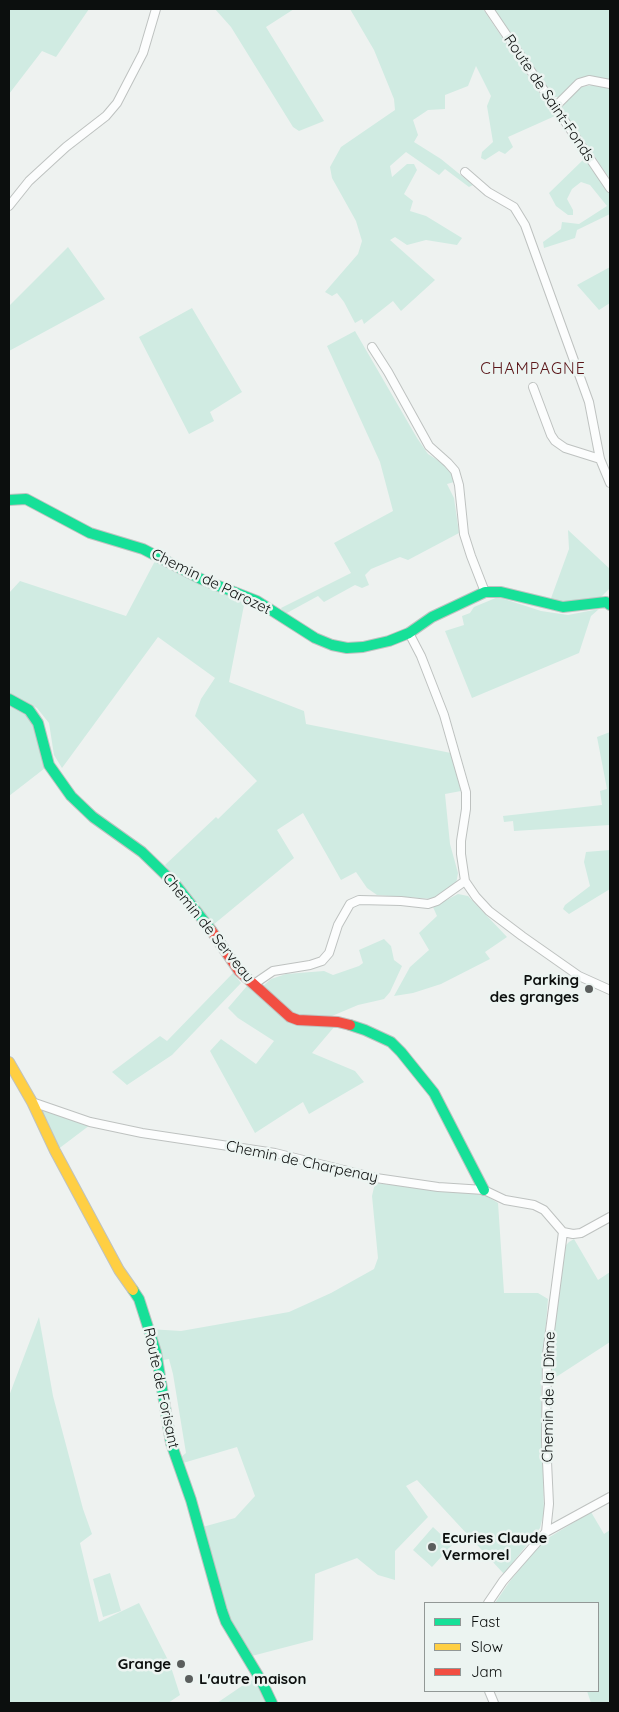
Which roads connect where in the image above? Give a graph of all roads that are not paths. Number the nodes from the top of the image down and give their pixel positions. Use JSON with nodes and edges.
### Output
{"nodes":[{"id":1,"x":156,"y":9,"type":"edge"},
{"id":2,"x":489,"y":9,"type":"edge"},
{"id":3,"x":610,"y":84,"type":"edge"},
{"id":4,"x":556,"y":107,"type":"junction"},
{"id":5,"x":465,"y":172,"type":"dead end"},
{"id":6,"x":610,"y":188,"type":"edge"},
{"id":7,"x":9,"y":206,"type":"edge"},
{"id":8,"x":372,"y":347,"type":"dead end"},
{"id":9,"x":533,"y":387,"type":"dead end"},
{"id":10,"x":600,"y":459,"type":"junction"},
{"id":11,"x":610,"y":483,"type":"edge"},
{"id":12,"x":9,"y":500,"type":"edge"},
{"id":13,"x":485,"y":592,"type":"junction"},
{"id":14,"x":609,"y":601,"type":"edge"},
{"id":15,"x":409,"y":633,"type":"junction"},
{"id":16,"x":9,"y":700,"type":"edge"},
{"id":17,"x":465,"y":881,"type":"junction"},
{"id":18,"x":254,"y":984,"type":"junction"},
{"id":19,"x":610,"y":990,"type":"edge"},
{"id":20,"x":9,"y":1062,"type":"edge"},
{"id":21,"x":32,"y":1102,"type":"junction"},
{"id":22,"x":484,"y":1190,"type":"junction"},
{"id":23,"x":610,"y":1216,"type":"edge"},
{"id":24,"x":563,"y":1232,"type":"junction"},
{"id":25,"x":610,"y":1497,"type":"edge"},
{"id":26,"x":546,"y":1532,"type":"junction"},
{"id":27,"x":489,"y":1602,"type":"edge"},
{"id":28,"x":272,"y":1703,"type":"edge"}],
"edges":[{"from":1,"to":7,"type":"street"},
{"from":2,"to":4,"type":"street","name":"Route de Saint-Fonds"},
{"from":3,"to":4,"type":"street"},
{"from":4,"to":6,"type":"street","name":"Route de Saint-Fonds"},
{"from":5,"to":10,"type":"street"},
{"from":8,"to":13,"type":"street"},
{"from":9,"to":10,"type":"street"},
{"from":10,"to":11,"type":"street"},
{"from":12,"to":15,"type":"street","name":"Chemin de Parozet"},
{"from":13,"to":14,"type":"street"},
{"from":13,"to":15,"type":"street","name":"Chemin de Parozet"},
{"from":15,"to":17,"type":"street"},
{"from":16,"to":18,"type":"street","name":"Chemin de Serveau"},
{"from":17,"to":18,"type":"street"},
{"from":17,"to":19,"type":"street"},
{"from":18,"to":22,"type":"street","name":"Chemin de Serveau"},
{"from":20,"to":21,"type":"street","name":"Route de Forisant"},
{"from":21,"to":22,"type":"street","name":"Chemin de Charpenay"},
{"from":21,"to":28,"type":"street","name":"Route de Forisant"},
{"from":22,"to":24,"type":"street","name":"Chemin de Charpenay"},
{"from":23,"to":24,"type":"street"},
{"from":24,"to":26,"type":"street","name":"Chemin de la Dîme"},
{"from":25,"to":26,"type":"street"},
{"from":26,"to":27,"type":"street"}]}
